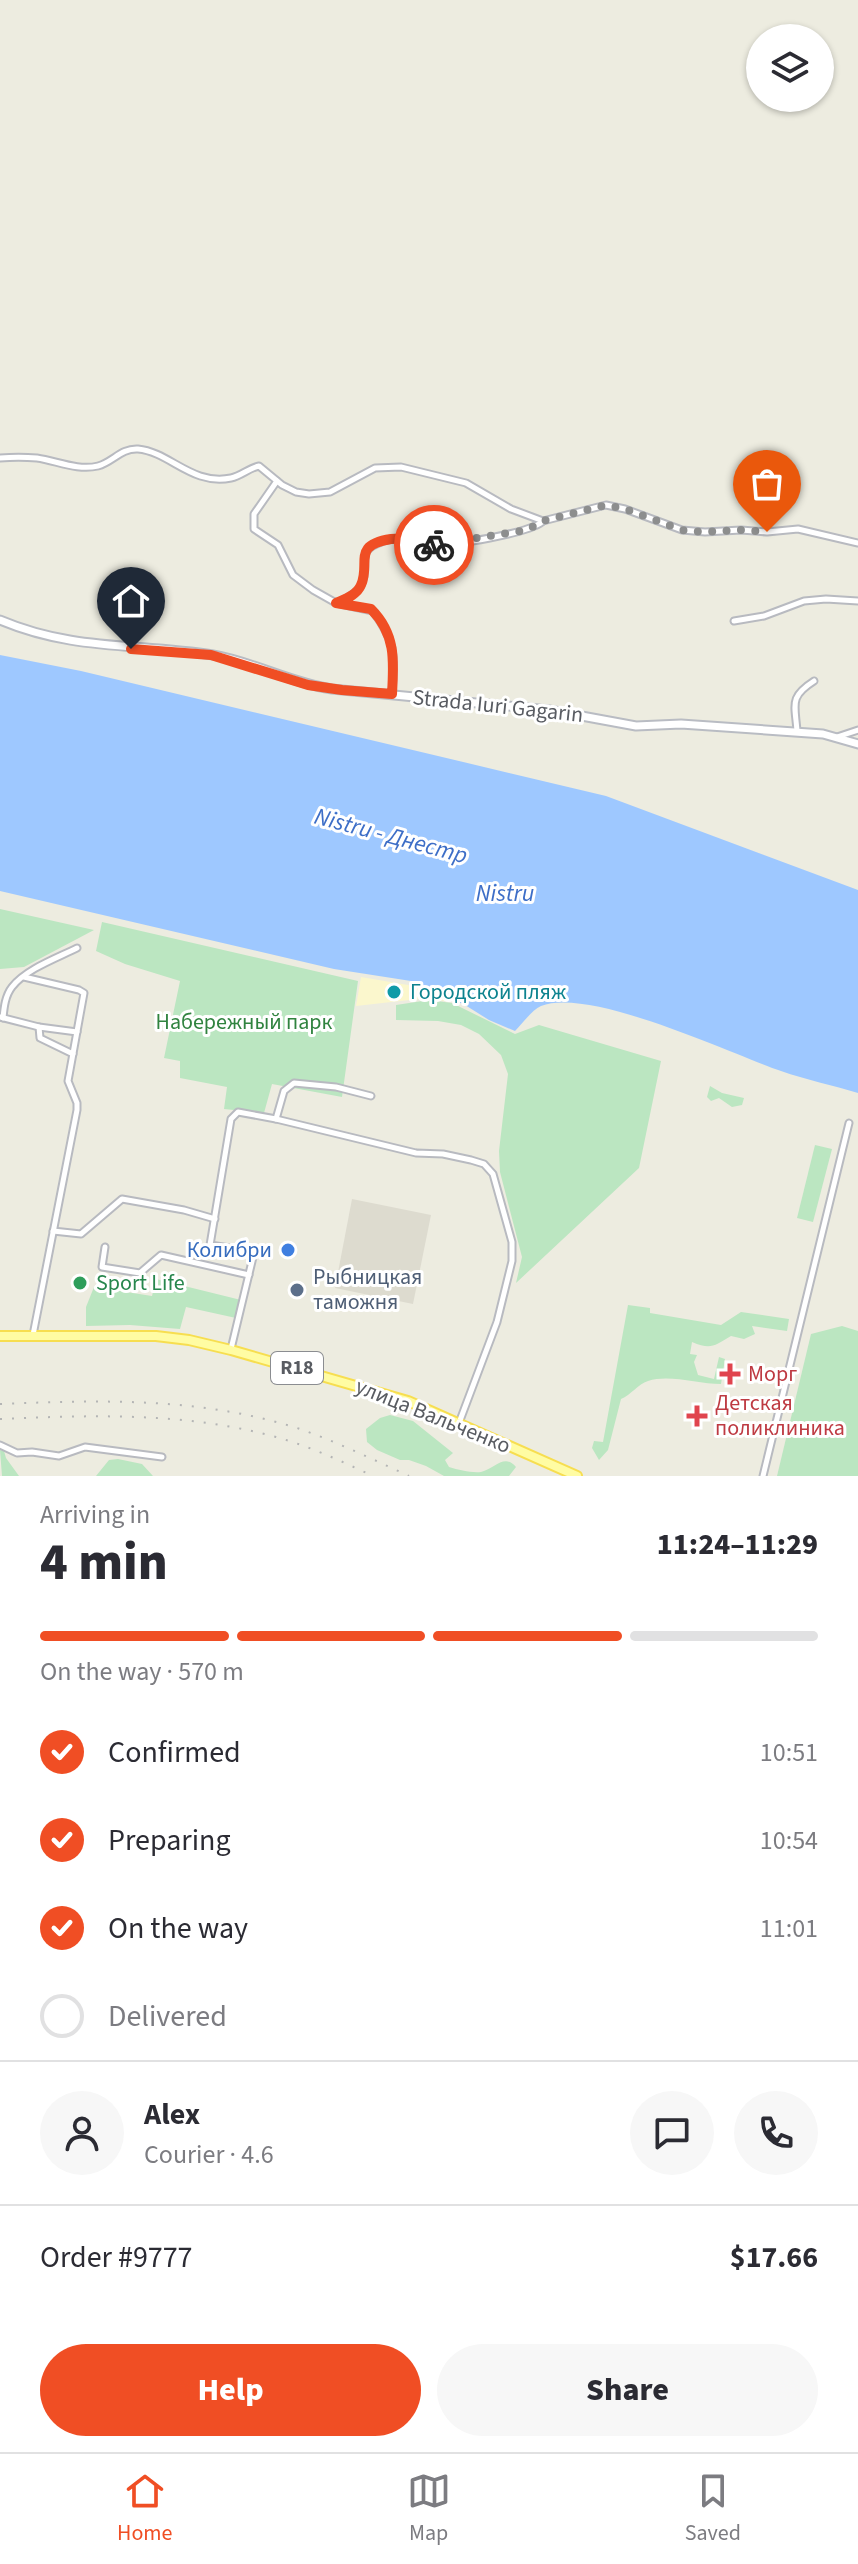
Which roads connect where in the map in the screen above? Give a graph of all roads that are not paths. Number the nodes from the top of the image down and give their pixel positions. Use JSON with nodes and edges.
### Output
{"nodes":[{"id":1,"x":0,"y":458,"type":"edge"},
{"id":2,"x":277,"y":481,"type":"junction"},
{"id":3,"x":543,"y":521,"type":"junction"},
{"id":4,"x":858,"y":543,"type":"edge"},
{"id":5,"x":858,"y":601,"type":"edge"},
{"id":6,"x":336,"y":603,"type":"junction"},
{"id":7,"x":0,"y":620,"type":"edge"},
{"id":8,"x":734,"y":621,"type":"dead end"},
{"id":9,"x":814,"y":681,"type":"dead end"},
{"id":10,"x":392,"y":694,"type":"junction"},
{"id":11,"x":858,"y":730,"type":"edge"},
{"id":12,"x":797,"y":731,"type":"junction"},
{"id":13,"x":837,"y":737,"type":"junction"},
{"id":14,"x":858,"y":744,"type":"edge"},
{"id":15,"x":77,"y":948,"type":"dead end"},
{"id":16,"x":24,"y":977,"type":"junction"},
{"id":17,"x":1,"y":1018,"type":"edge"},
{"id":18,"x":39,"y":1027,"type":"junction"},
{"id":19,"x":77,"y":1032,"type":"junction"},
{"id":20,"x":73,"y":1054,"type":"junction"},
{"id":21,"x":371,"y":1096,"type":"dead end"},
{"id":22,"x":276,"y":1119,"type":"junction"},
{"id":23,"x":849,"y":1123,"type":"dead end"},
{"id":24,"x":215,"y":1219,"type":"junction"},
{"id":25,"x":53,"y":1231,"type":"junction"},
{"id":26,"x":105,"y":1247,"type":"dead end"},
{"id":27,"x":243,"y":1250,"type":"dead end"},
{"id":28,"x":254,"y":1253,"type":"dead end"},
{"id":29,"x":249,"y":1275,"type":"junction"},
{"id":30,"x":33,"y":1335,"type":"junction"},
{"id":31,"x":0,"y":1336,"type":"edge"},
{"id":32,"x":231,"y":1350,"type":"junction"},
{"id":33,"x":459,"y":1424,"type":"junction"},
{"id":34,"x":0,"y":1445,"type":"edge"},
{"id":35,"x":162,"y":1457,"type":"dead end"},
{"id":36,"x":577,"y":1476,"type":"edge"},
{"id":37,"x":763,"y":1476,"type":"edge"}],
"edges":[{"from":1,"to":2,"type":"street"},
{"from":2,"to":3,"type":"street"},
{"from":2,"to":6,"type":"street"},
{"from":3,"to":4,"type":"street"},
{"from":3,"to":6,"type":"street"},
{"from":5,"to":8,"type":"street"},
{"from":6,"to":10,"type":"street"},
{"from":7,"to":10,"type":"main road","name":"Strada Iuri Gagarin"},
{"from":9,"to":12,"type":"street"},
{"from":10,"to":12,"type":"main road","name":"Strada Iuri Gagarin"},
{"from":11,"to":13,"type":"street"},
{"from":12,"to":13,"type":"main road","name":"Strada Iuri Gagarin"},
{"from":13,"to":14,"type":"main road","name":"Strada Iuri Gagarin"},
{"from":15,"to":16,"type":"street"},
{"from":16,"to":17,"type":"street"},
{"from":16,"to":19,"type":"street"},
{"from":17,"to":18,"type":"street"},
{"from":18,"to":19,"type":"street"},
{"from":18,"to":20,"type":"street"},
{"from":19,"to":20,"type":"street"},
{"from":20,"to":25,"type":"street"},
{"from":21,"to":22,"type":"street"},
{"from":22,"to":24,"type":"street"},
{"from":22,"to":33,"type":"street"},
{"from":23,"to":37,"type":"street"},
{"from":24,"to":25,"type":"street"},
{"from":24,"to":27,"type":"street"},
{"from":25,"to":30,"type":"street"},
{"from":26,"to":29,"type":"street"},
{"from":28,"to":29,"type":"street"},
{"from":29,"to":32,"type":"street"},
{"from":30,"to":31,"type":"main road","name":"улица Вальченко","number":"R18"},
{"from":30,"to":32,"type":"main road","name":"улица Вальченко","number":"R18"},
{"from":32,"to":33,"type":"main road","name":"улица Вальченко","number":"R18"},
{"from":33,"to":36,"type":"main road","name":"улица Вальченко","number":"R18"},
{"from":34,"to":35,"type":"street"}]}
